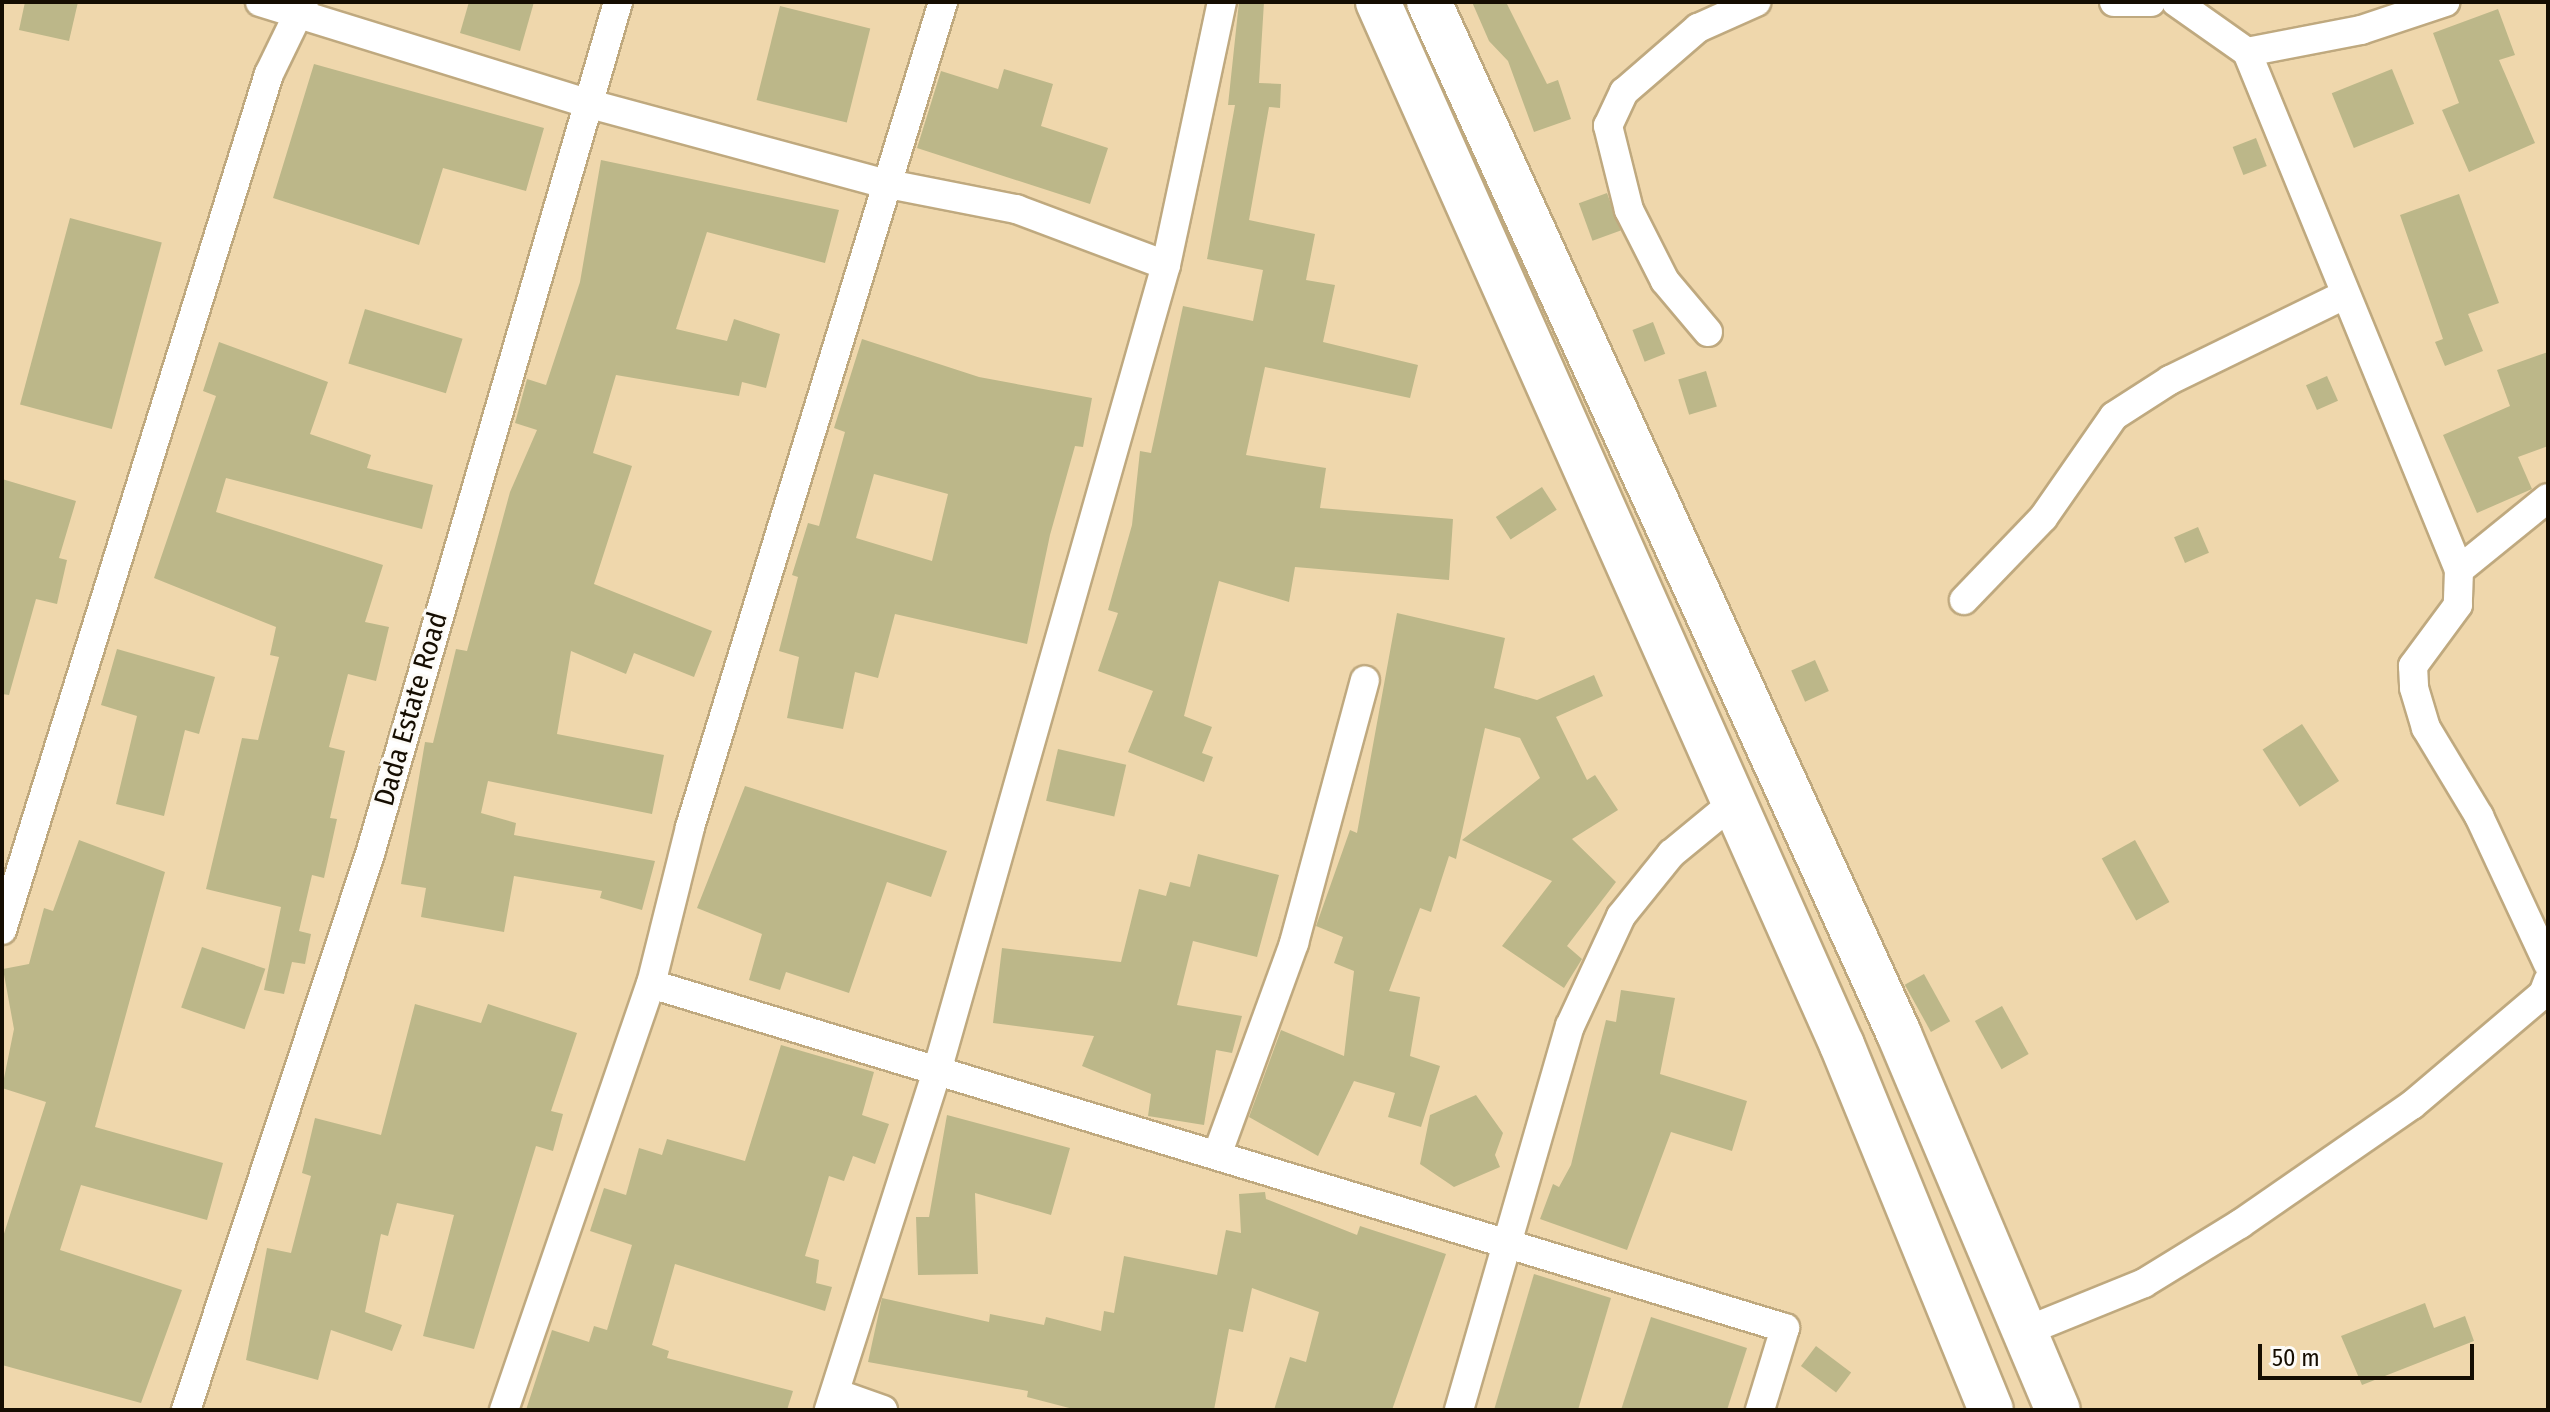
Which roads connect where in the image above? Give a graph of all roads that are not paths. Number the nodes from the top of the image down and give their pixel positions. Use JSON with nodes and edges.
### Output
{"nodes":[{"id":1,"x":260,"y":2,"type":"edge"},
{"id":2,"x":618,"y":2,"type":"edge"},
{"id":3,"x":943,"y":2,"type":"edge"},
{"id":4,"x":1222,"y":2,"type":"edge"},
{"id":5,"x":1378,"y":2,"type":"edge"},
{"id":6,"x":1429,"y":2,"type":"edge"},
{"id":7,"x":1756,"y":2,"type":"edge"},
{"id":8,"x":2114,"y":2,"type":"edge"},
{"id":9,"x":2151,"y":2,"type":"edge"},
{"id":10,"x":2176,"y":2,"type":"edge"},
{"id":11,"x":2445,"y":2,"type":"edge"},
{"id":12,"x":302,"y":8,"type":"edge"},
{"id":13,"x":2247,"y":52,"type":"junction"},
{"id":14,"x":586,"y":103,"type":"junction"},
{"id":15,"x":883,"y":183,"type":"junction"},
{"id":16,"x":1166,"y":265,"type":"junction"},
{"id":17,"x":2342,"y":296,"type":"junction"},
{"id":18,"x":1708,"y":332,"type":"dead end"},
{"id":19,"x":2548,"y":498,"type":"edge"},
{"id":20,"x":2459,"y":570,"type":"junction"},
{"id":21,"x":1964,"y":600,"type":"dead end"},
{"id":22,"x":1365,"y":680,"type":"dead end"},
{"id":23,"x":1734,"y":802,"type":"junction"},
{"id":24,"x":2,"y":930,"type":"edge"},
{"id":25,"x":2548,"y":964,"type":"edge"},
{"id":26,"x":2548,"y":981,"type":"edge"},
{"id":27,"x":651,"y":984,"type":"junction"},
{"id":28,"x":937,"y":1071,"type":"junction"},
{"id":29,"x":1217,"y":1155,"type":"junction"},
{"id":30,"x":1510,"y":1241,"type":"junction"},
{"id":31,"x":2026,"y":1331,"type":"junction"},
{"id":32,"x":832,"y":1401,"type":"edge"},
{"id":33,"x":186,"y":1410,"type":"edge"},
{"id":34,"x":504,"y":1410,"type":"edge"},
{"id":35,"x":883,"y":1410,"type":"edge"},
{"id":36,"x":1459,"y":1410,"type":"edge"},
{"id":37,"x":1760,"y":1410,"type":"edge"},
{"id":38,"x":1991,"y":1410,"type":"edge"},
{"id":39,"x":2058,"y":1410,"type":"edge"}],
"edges":[{"from":1,"to":12,"type":"street"},
{"from":2,"to":14,"type":"street","name":"Dada Estate Road"},
{"from":3,"to":15,"type":"street"},
{"from":4,"to":16,"type":"street"},
{"from":5,"to":23,"type":"highway"},
{"from":6,"to":31,"type":"highway"},
{"from":7,"to":18,"type":"street"},
{"from":8,"to":9,"type":"street"},
{"from":10,"to":13,"type":"street"},
{"from":11,"to":13,"type":"street"},
{"from":12,"to":14,"type":"street"},
{"from":12,"to":24,"type":"street"},
{"from":13,"to":17,"type":"street"},
{"from":14,"to":15,"type":"street"},
{"from":14,"to":33,"type":"street","name":"Dada Estate Road"},
{"from":15,"to":16,"type":"street"},
{"from":15,"to":27,"type":"street"},
{"from":16,"to":28,"type":"street"},
{"from":17,"to":20,"type":"street"},
{"from":17,"to":21,"type":"street"},
{"from":19,"to":20,"type":"street"},
{"from":20,"to":25,"type":"street"},
{"from":22,"to":29,"type":"street"},
{"from":23,"to":30,"type":"street"},
{"from":23,"to":38,"type":"highway"},
{"from":26,"to":31,"type":"street"},
{"from":27,"to":28,"type":"street"},
{"from":27,"to":34,"type":"street"},
{"from":28,"to":29,"type":"street"},
{"from":28,"to":32,"type":"street"},
{"from":29,"to":30,"type":"street"},
{"from":30,"to":36,"type":"street"},
{"from":30,"to":37,"type":"street"},
{"from":31,"to":39,"type":"highway"},
{"from":32,"to":35,"type":"street"}]}
